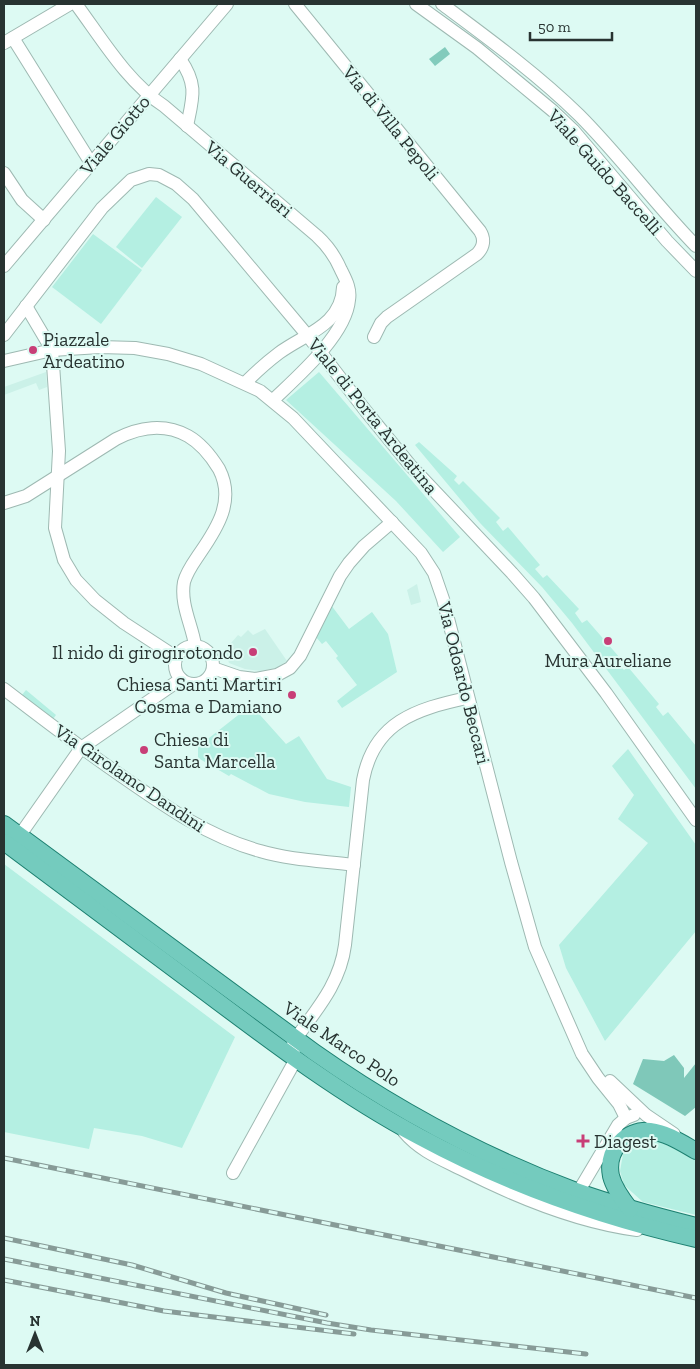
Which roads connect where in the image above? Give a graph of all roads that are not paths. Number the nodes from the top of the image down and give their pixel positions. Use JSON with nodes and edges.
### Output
{"nodes":[{"id":1,"x":70,"y":4,"type":"edge"},
{"id":2,"x":76,"y":4,"type":"edge"},
{"id":3,"x":227,"y":4,"type":"edge"},
{"id":4,"x":295,"y":4,"type":"edge"},
{"id":5,"x":416,"y":4,"type":"edge"},
{"id":6,"x":442,"y":4,"type":"edge"},
{"id":7,"x":8,"y":40,"type":"edge"},
{"id":8,"x":180,"y":59,"type":"junction"},
{"id":9,"x":148,"y":96,"type":"junction"},
{"id":10,"x":188,"y":126,"type":"junction"},
{"id":11,"x":92,"y":163,"type":"junction"},
{"id":12,"x":4,"y":173,"type":"edge"},
{"id":13,"x":44,"y":220,"type":"junction"},
{"id":14,"x":696,"y":246,"type":"edge"},
{"id":15,"x":4,"y":266,"type":"edge"},
{"id":16,"x":341,"y":270,"type":"junction"},
{"id":17,"x":696,"y":271,"type":"edge"},
{"id":18,"x":26,"y":306,"type":"junction"},
{"id":19,"x":4,"y":336,"type":"edge"},
{"id":20,"x":308,"y":336,"type":"junction"},
{"id":21,"x":374,"y":337,"type":"dead end"},
{"id":22,"x":52,"y":350,"type":"junction"},
{"id":23,"x":320,"y":353,"type":"junction"},
{"id":24,"x":4,"y":361,"type":"edge"},
{"id":25,"x":245,"y":384,"type":"junction"},
{"id":26,"x":273,"y":400,"type":"junction"},
{"id":27,"x":58,"y":475,"type":"junction"},
{"id":28,"x":4,"y":503,"type":"edge"},
{"id":29,"x":392,"y":522,"type":"junction"},
{"id":30,"x":195,"y":646,"type":"junction"},
{"id":31,"x":176,"y":657,"type":"junction"},
{"id":32,"x":213,"y":668,"type":"junction"},
{"id":33,"x":180,"y":678,"type":"junction"},
{"id":34,"x":4,"y":688,"type":"edge"},
{"id":35,"x":468,"y":698,"type":"junction"},
{"id":36,"x":81,"y":748,"type":"junction"},
{"id":37,"x":696,"y":820,"type":"edge"},
{"id":38,"x":4,"y":824,"type":"edge"},
{"id":39,"x":20,"y":836,"type":"junction"},
{"id":40,"x":4,"y":842,"type":"edge"},
{"id":41,"x":354,"y":864,"type":"junction"},
{"id":42,"x":295,"y":1039,"type":"junction"},
{"id":43,"x":580,"y":1048,"type":"junction"},
{"id":44,"x":296,"y":1059,"type":"junction"},
{"id":45,"x":646,"y":1115,"type":"junction"},
{"id":46,"x":626,"y":1118,"type":"junction"},
{"id":47,"x":696,"y":1150,"type":"edge"},
{"id":48,"x":485,"y":1153,"type":"junction"},
{"id":49,"x":233,"y":1173,"type":"dead end"},
{"id":50,"x":484,"y":1174,"type":"junction"},
{"id":51,"x":575,"y":1198,"type":"junction"},
{"id":52,"x":630,"y":1209,"type":"junction"},
{"id":53,"x":696,"y":1226,"type":"edge"},
{"id":54,"x":676,"y":1234,"type":"junction"},
{"id":55,"x":696,"y":1239,"type":"edge"}],
"edges":[{"from":1,"to":7,"type":"street"},
{"from":2,"to":9,"type":"street","name":"Via Guerrieri"},
{"from":3,"to":8,"type":"street","name":"Viale Giotto"},
{"from":4,"to":21,"type":"street","name":"Via di Villa Pepoli"},
{"from":5,"to":17,"type":"street","name":"Viale Guido Baccelli"},
{"from":6,"to":14,"type":"street","name":"Viale Guido Baccelli"},
{"from":7,"to":11,"type":"street"},
{"from":8,"to":9,"type":"street","name":"Viale Giotto"},
{"from":8,"to":10,"type":"street"},
{"from":9,"to":10,"type":"street","name":"Via Guerrieri"},
{"from":9,"to":11,"type":"street","name":"Viale Giotto"},
{"from":10,"to":16,"type":"street","name":"Via Guerrieri"},
{"from":11,"to":13,"type":"street","name":"Viale Giotto"},
{"from":12,"to":13,"type":"street"},
{"from":13,"to":15,"type":"street","name":"Viale Giotto"},
{"from":16,"to":20,"type":"street","name":"Via Guerrieri"},
{"from":16,"to":23,"type":"street","name":"Via Guerrieri"},
{"from":18,"to":19,"type":"street"},
{"from":18,"to":20,"type":"street","name":"Viale di Porta Ardeatina"},
{"from":18,"to":22,"type":"street"},
{"from":20,"to":23,"type":"street","name":"Viale di Porta Ardeatina"},
{"from":20,"to":25,"type":"street","name":"Via Guerrieri"},
{"from":22,"to":24,"type":"street"},
{"from":22,"to":25,"type":"street","name":"Via Odoardo Beccari"},
{"from":22,"to":27,"type":"street"},
{"from":23,"to":26,"type":"street","name":"Via Guerrieri"},
{"from":23,"to":37,"type":"street","name":"Viale di Porta Ardeatina"},
{"from":25,"to":26,"type":"street","name":"Via Odoardo Beccari"},
{"from":26,"to":29,"type":"street","name":"Via Odoardo Beccari"},
{"from":27,"to":28,"type":"street"},
{"from":27,"to":30,"type":"street"},
{"from":27,"to":31,"type":"street"},
{"from":29,"to":32,"type":"street"},
{"from":29,"to":35,"type":"street","name":"Via Odoardo Beccari"},
{"from":30,"to":31,"type":"street"},
{"from":30,"to":32,"type":"street"},
{"from":31,"to":33,"type":"street"},
{"from":32,"to":33,"type":"street"},
{"from":33,"to":36,"type":"street"},
{"from":34,"to":36,"type":"street","name":"Via Girolamo Dandini"},
{"from":35,"to":41,"type":"street"},
{"from":35,"to":43,"type":"street","name":"Via Odoardo Beccari"},
{"from":36,"to":39,"type":"street"},
{"from":36,"to":41,"type":"street","name":"Via Girolamo Dandini"},
{"from":38,"to":39,"type":"main road","name":"Viale Marco Polo"},
{"from":39,"to":42,"type":"main road","name":"Viale Marco Polo"},
{"from":40,"to":44,"type":"main road","name":"Viale Marco Polo"},
{"from":41,"to":42,"type":"street"},
{"from":42,"to":44,"type":"street"},
{"from":42,"to":48,"type":"main road","name":"Viale Marco Polo"},
{"from":43,"to":45,"type":"street","name":"Via Odoardo Beccari"},
{"from":43,"to":46,"type":"street","name":"Via Odoardo Beccari"},
{"from":44,"to":49,"type":"street"},
{"from":44,"to":50,"type":"main road","name":"Viale Marco Polo"},
{"from":45,"to":46,"type":"street"},
{"from":45,"to":47,"type":"street","name":"Via Odoardo Beccari"},
{"from":46,"to":51,"type":"street"},
{"from":47,"to":52,"type":"main road"},
{"from":48,"to":50,"type":"street"},
{"from":48,"to":51,"type":"main road","name":"Viale Marco Polo"},
{"from":50,"to":51,"type":"main road","name":"Viale Marco Polo"},
{"from":50,"to":54,"type":"street","name":"Viale Marco Polo"},
{"from":51,"to":52,"type":"main road","name":"Viale Marco Polo"},
{"from":51,"to":54,"type":"main road","name":"Viale Marco Polo"},
{"from":52,"to":53,"type":"main road","name":"Viale Marco Polo"},
{"from":54,"to":55,"type":"main road","name":"Viale Marco Polo"}]}
